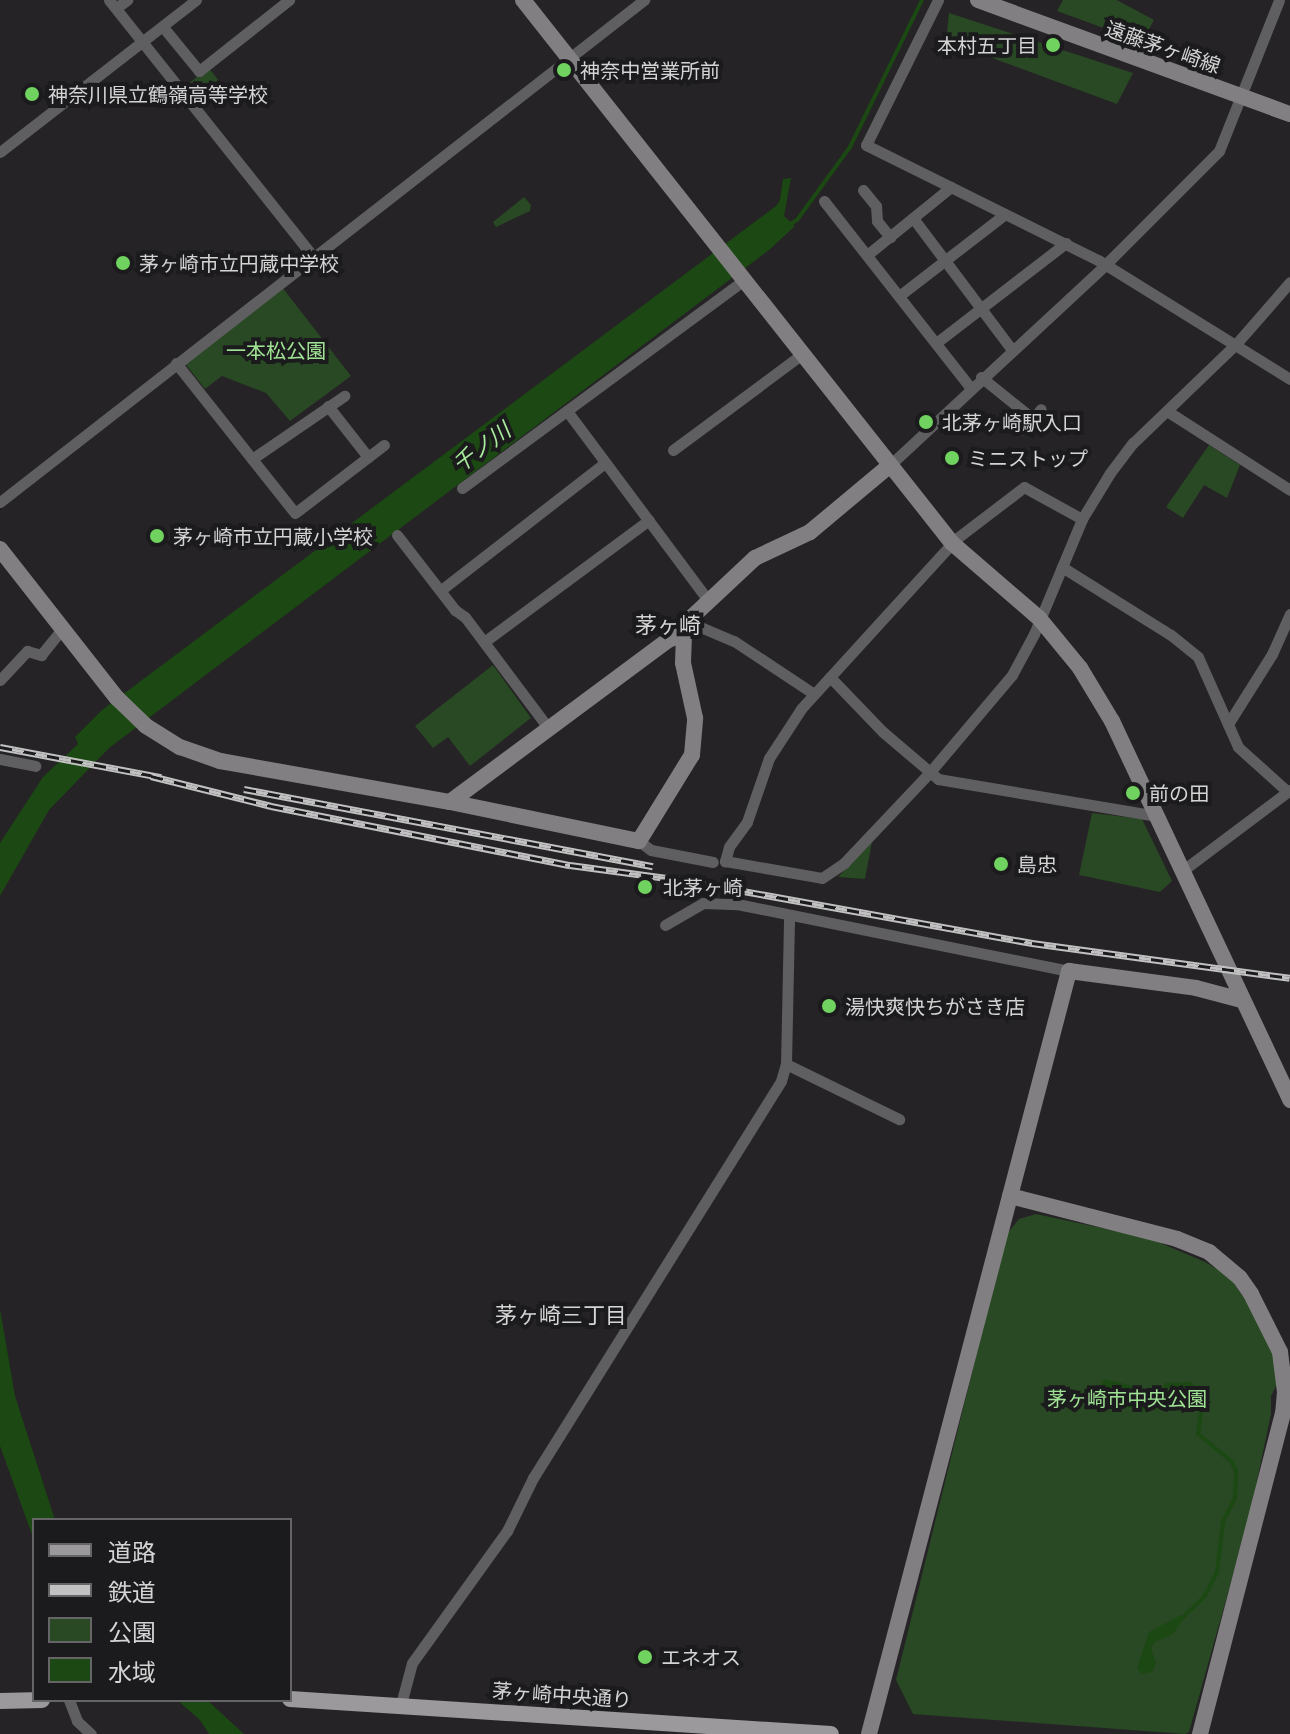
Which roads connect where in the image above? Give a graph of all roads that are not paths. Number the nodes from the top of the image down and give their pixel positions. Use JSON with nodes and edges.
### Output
{"nodes":[{"id":1,"x":127,"y":0,"type":"edge"},
{"id":2,"x":196,"y":0,"type":"edge"},
{"id":3,"x":289,"y":0,"type":"edge"},
{"id":4,"x":523,"y":0,"type":"edge"},
{"id":5,"x":644,"y":0,"type":"edge"},
{"id":6,"x":938,"y":0,"type":"edge"},
{"id":7,"x":978,"y":0,"type":"edge"},
{"id":8,"x":1279,"y":0,"type":"edge"},
{"id":9,"x":113,"y":4,"type":"edge"},
{"id":10,"x":163,"y":27,"type":"junction"},
{"id":11,"x":144,"y":40,"type":"junction"},
{"id":12,"x":569,"y":59,"type":"junction"},
{"id":13,"x":1242,"y":96,"type":"junction"},
{"id":14,"x":1290,"y":114,"type":"edge"},
{"id":15,"x":0,"y":152,"type":"edge"},
{"id":16,"x":951,"y":187,"type":"junction"},
{"id":17,"x":863,"y":190,"type":"dead end"},
{"id":18,"x":824,"y":201,"type":"dead end"},
{"id":19,"x":1005,"y":214,"type":"junction"},
{"id":20,"x":913,"y":218,"type":"junction"},
{"id":21,"x":890,"y":237,"type":"junction"},
{"id":22,"x":1066,"y":243,"type":"junction"},
{"id":23,"x":867,"y":255,"type":"junction"},
{"id":24,"x":314,"y":258,"type":"junction"},
{"id":25,"x":945,"y":261,"type":"junction"},
{"id":26,"x":1106,"y":264,"type":"junction"},
{"id":27,"x":742,"y":280,"type":"junction"},
{"id":28,"x":1290,"y":282,"type":"edge"},
{"id":29,"x":899,"y":296,"type":"junction"},
{"id":30,"x":980,"y":308,"type":"junction"},
{"id":31,"x":936,"y":343,"type":"junction"},
{"id":32,"x":1236,"y":344,"type":"junction"},
{"id":33,"x":1013,"y":351,"type":"junction"},
{"id":34,"x":801,"y":355,"type":"junction"},
{"id":35,"x":176,"y":363,"type":"junction"},
{"id":36,"x":981,"y":377,"type":"junction"},
{"id":37,"x":1290,"y":379,"type":"edge"},
{"id":38,"x":970,"y":387,"type":"junction"},
{"id":39,"x":344,"y":396,"type":"dead end"},
{"id":40,"x":328,"y":406,"type":"junction"},
{"id":41,"x":1041,"y":409,"type":"dead end"},
{"id":42,"x":567,"y":411,"type":"junction"},
{"id":43,"x":1167,"y":411,"type":"junction"},
{"id":44,"x":1033,"y":419,"type":"junction"},
{"id":45,"x":1025,"y":430,"type":"dead end"},
{"id":46,"x":384,"y":445,"type":"dead end"},
{"id":47,"x":673,"y":450,"type":"dead end"},
{"id":48,"x":368,"y":457,"type":"junction"},
{"id":49,"x":252,"y":459,"type":"junction"},
{"id":50,"x":605,"y":463,"type":"junction"},
{"id":51,"x":890,"y":465,"type":"junction"},
{"id":52,"x":462,"y":488,"type":"dead end"},
{"id":53,"x":1290,"y":490,"type":"edge"},
{"id":54,"x":0,"y":502,"type":"edge"},
{"id":55,"x":1082,"y":519,"type":"junction"},
{"id":56,"x":649,"y":520,"type":"junction"},
{"id":57,"x":397,"y":535,"type":"dead end"},
{"id":58,"x":952,"y":543,"type":"junction"},
{"id":59,"x":0,"y":549,"type":"edge"},
{"id":60,"x":1062,"y":567,"type":"junction"},
{"id":61,"x":441,"y":590,"type":"junction"},
{"id":62,"x":708,"y":600,"type":"junction"},
{"id":63,"x":1290,"y":614,"type":"edge"},
{"id":64,"x":1039,"y":618,"type":"junction"},
{"id":65,"x":62,"y":629,"type":"junction"},
{"id":66,"x":686,"y":630,"type":"junction"},
{"id":67,"x":484,"y":642,"type":"junction"},
{"id":68,"x":830,"y":677,"type":"junction"},
{"id":69,"x":0,"y":680,"type":"edge"},
{"id":70,"x":814,"y":694,"type":"junction"},
{"id":71,"x":1228,"y":724,"type":"junction"},
{"id":72,"x":549,"y":729,"type":"junction"},
{"id":73,"x":0,"y":759,"type":"edge"},
{"id":74,"x":35,"y":766,"type":"dead end"},
{"id":75,"x":930,"y":772,"type":"junction"},
{"id":76,"x":1289,"y":791,"type":"edge"},
{"id":77,"x":450,"y":802,"type":"junction"},
{"id":78,"x":1157,"y":816,"type":"junction"},
{"id":79,"x":639,"y":841,"type":"junction"},
{"id":80,"x":713,"y":862,"type":"dead end"},
{"id":81,"x":1182,"y":871,"type":"junction"},
{"id":82,"x":789,"y":916,"type":"junction"},
{"id":83,"x":665,"y":925,"type":"dead end"},
{"id":84,"x":1069,"y":971,"type":"junction"},
{"id":85,"x":1241,"y":1000,"type":"junction"},
{"id":86,"x":786,"y":1064,"type":"junction"},
{"id":87,"x":1290,"y":1100,"type":"edge"},
{"id":88,"x":899,"y":1119,"type":"dead end"},
{"id":89,"x":1010,"y":1196,"type":"junction"},
{"id":90,"x":292,"y":1699,"type":"edge"},
{"id":91,"x":32,"y":1700,"type":"edge"},
{"id":92,"x":0,"y":1701,"type":"edge"},
{"id":93,"x":70,"y":1702,"type":"edge"},
{"id":94,"x":401,"y":1704,"type":"junction"},
{"id":95,"x":91,"y":1734,"type":"edge"},
{"id":96,"x":831,"y":1734,"type":"edge"},
{"id":97,"x":869,"y":1734,"type":"edge"},
{"id":98,"x":1200,"y":1734,"type":"edge"}],
"edges":[{"from":1,"to":9,"type":"street"},
{"from":2,"to":10,"type":"street"},
{"from":3,"to":10,"type":"street"},
{"from":4,"to":12,"type":"street"},
{"from":5,"to":12,"type":"street"},
{"from":6,"to":16,"type":"street"},
{"from":7,"to":13,"type":"street","name":"遠藤茅ヶ崎線"},
{"from":8,"to":13,"type":"street"},
{"from":9,"to":11,"type":"street"},
{"from":10,"to":11,"type":"street"},
{"from":11,"to":15,"type":"street"},
{"from":11,"to":24,"type":"street"},
{"from":12,"to":24,"type":"street"},
{"from":12,"to":27,"type":"street"},
{"from":13,"to":14,"type":"street","name":"遠藤茅ヶ崎線"},
{"from":13,"to":26,"type":"street"},
{"from":16,"to":19,"type":"street"},
{"from":16,"to":20,"type":"street"},
{"from":17,"to":21,"type":"street"},
{"from":18,"to":23,"type":"street"},
{"from":19,"to":22,"type":"street"},
{"from":19,"to":25,"type":"street"},
{"from":20,"to":21,"type":"street"},
{"from":20,"to":25,"type":"street"},
{"from":21,"to":23,"type":"street"},
{"from":22,"to":26,"type":"street"},
{"from":22,"to":30,"type":"street"},
{"from":23,"to":29,"type":"street"},
{"from":24,"to":35,"type":"street"},
{"from":25,"to":29,"type":"street"},
{"from":25,"to":30,"type":"street"},
{"from":26,"to":32,"type":"street"},
{"from":26,"to":33,"type":"street"},
{"from":27,"to":34,"type":"street"},
{"from":27,"to":42,"type":"street"},
{"from":28,"to":32,"type":"street"},
{"from":29,"to":31,"type":"street"},
{"from":30,"to":31,"type":"street"},
{"from":30,"to":33,"type":"street"},
{"from":31,"to":38,"type":"street"},
{"from":32,"to":37,"type":"street"},
{"from":32,"to":43,"type":"street"},
{"from":33,"to":36,"type":"street"},
{"from":34,"to":47,"type":"street"},
{"from":34,"to":51,"type":"street"},
{"from":35,"to":49,"type":"street"},
{"from":35,"to":54,"type":"street"},
{"from":36,"to":38,"type":"street"},
{"from":36,"to":44,"type":"street"},
{"from":38,"to":51,"type":"street"},
{"from":39,"to":40,"type":"street"},
{"from":40,"to":48,"type":"street"},
{"from":40,"to":49,"type":"street"},
{"from":41,"to":44,"type":"street"},
{"from":42,"to":50,"type":"street"},
{"from":42,"to":52,"type":"street"},
{"from":43,"to":53,"type":"street"},
{"from":43,"to":55,"type":"street"},
{"from":44,"to":45,"type":"street"},
{"from":46,"to":48,"type":"street"},
{"from":48,"to":49,"type":"street"},
{"from":50,"to":56,"type":"street"},
{"from":50,"to":61,"type":"street"},
{"from":51,"to":58,"type":"street"},
{"from":51,"to":62,"type":"street"},
{"from":55,"to":58,"type":"street"},
{"from":55,"to":60,"type":"street"},
{"from":56,"to":62,"type":"street"},
{"from":56,"to":67,"type":"street"},
{"from":57,"to":61,"type":"street"},
{"from":58,"to":64,"type":"street"},
{"from":58,"to":68,"type":"street"},
{"from":59,"to":65,"type":"street"},
{"from":60,"to":64,"type":"street"},
{"from":60,"to":71,"type":"street"},
{"from":61,"to":67,"type":"street"},
{"from":62,"to":66,"type":"street"},
{"from":63,"to":71,"type":"street"},
{"from":64,"to":75,"type":"street"},
{"from":64,"to":78,"type":"street"},
{"from":65,"to":69,"type":"street"},
{"from":65,"to":77,"type":"street"},
{"from":66,"to":70,"type":"street"},
{"from":66,"to":72,"type":"street"},
{"from":66,"to":79,"type":"street"},
{"from":67,"to":72,"type":"street"},
{"from":68,"to":70,"type":"street"},
{"from":68,"to":75,"type":"street"},
{"from":70,"to":75,"type":"street"},
{"from":71,"to":76,"type":"street"},
{"from":72,"to":77,"type":"street"},
{"from":73,"to":74,"type":"street"},
{"from":75,"to":78,"type":"street"},
{"from":76,"to":81,"type":"street"},
{"from":77,"to":79,"type":"street"},
{"from":78,"to":81,"type":"street"},
{"from":79,"to":80,"type":"street"},
{"from":81,"to":85,"type":"street"},
{"from":82,"to":83,"type":"street"},
{"from":82,"to":84,"type":"street"},
{"from":82,"to":86,"type":"street"},
{"from":84,"to":85,"type":"street"},
{"from":84,"to":89,"type":"street"},
{"from":85,"to":87,"type":"street"},
{"from":86,"to":88,"type":"street"},
{"from":86,"to":94,"type":"street"},
{"from":89,"to":97,"type":"street"},
{"from":89,"to":98,"type":"street"},
{"from":90,"to":94,"type":"main road","name":"茅ヶ崎中央通り"},
{"from":91,"to":92,"type":"main road"},
{"from":93,"to":95,"type":"street"},
{"from":94,"to":96,"type":"main road","name":"茅ヶ崎中央通り"}]}
